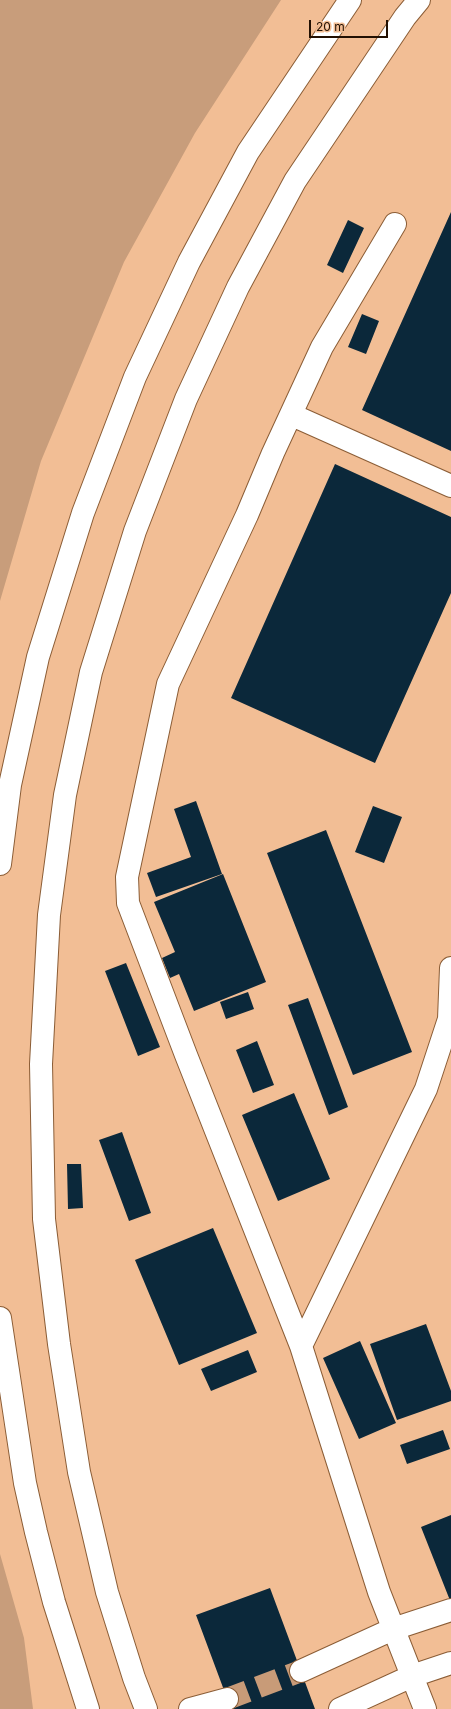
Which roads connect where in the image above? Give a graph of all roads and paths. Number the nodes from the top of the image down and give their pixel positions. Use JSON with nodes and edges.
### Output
{"nodes":[{"id":1,"x":350,"y":0,"type":"edge"},
{"id":2,"x":419,"y":0,"type":"edge"},
{"id":3,"x":395,"y":224,"type":"dead end"},
{"id":4,"x":292,"y":415,"type":"junction"},
{"id":5,"x":451,"y":486,"type":"edge"},
{"id":6,"x":0,"y":864,"type":"edge"},
{"id":7,"x":451,"y":968,"type":"edge"},
{"id":8,"x":0,"y":1318,"type":"edge"},
{"id":9,"x":301,"y":1346,"type":"junction"},
{"id":10,"x":451,"y":1610,"type":"edge"},
{"id":11,"x":394,"y":1629,"type":"junction"},
{"id":12,"x":451,"y":1663,"type":"edge"},
{"id":13,"x":301,"y":1671,"type":"tunnel mouth"},
{"id":14,"x":412,"y":1676,"type":"junction"},
{"id":15,"x":227,"y":1699,"type":"tunnel mouth"},
{"id":16,"x":88,"y":1709,"type":"edge"},
{"id":17,"x":146,"y":1709,"type":"edge"},
{"id":18,"x":190,"y":1709,"type":"edge"},
{"id":19,"x":340,"y":1709,"type":"edge"},
{"id":20,"x":425,"y":1709,"type":"edge"}],
"edges":[{"from":1,"to":6,"type":"street"},
{"from":2,"to":17,"type":"street"},
{"from":3,"to":4,"type":"street"},
{"from":4,"to":5,"type":"street"},
{"from":4,"to":9,"type":"street"},
{"from":7,"to":9,"type":"street"},
{"from":8,"to":16,"type":"street"},
{"from":9,"to":11,"type":"street"},
{"from":10,"to":11,"type":"street"},
{"from":11,"to":13,"type":"street"},
{"from":11,"to":14,"type":"street"},
{"from":12,"to":14,"type":"street"},
{"from":14,"to":19,"type":"street"},
{"from":14,"to":20,"type":"street"},
{"from":15,"to":18,"type":"street"}]}
